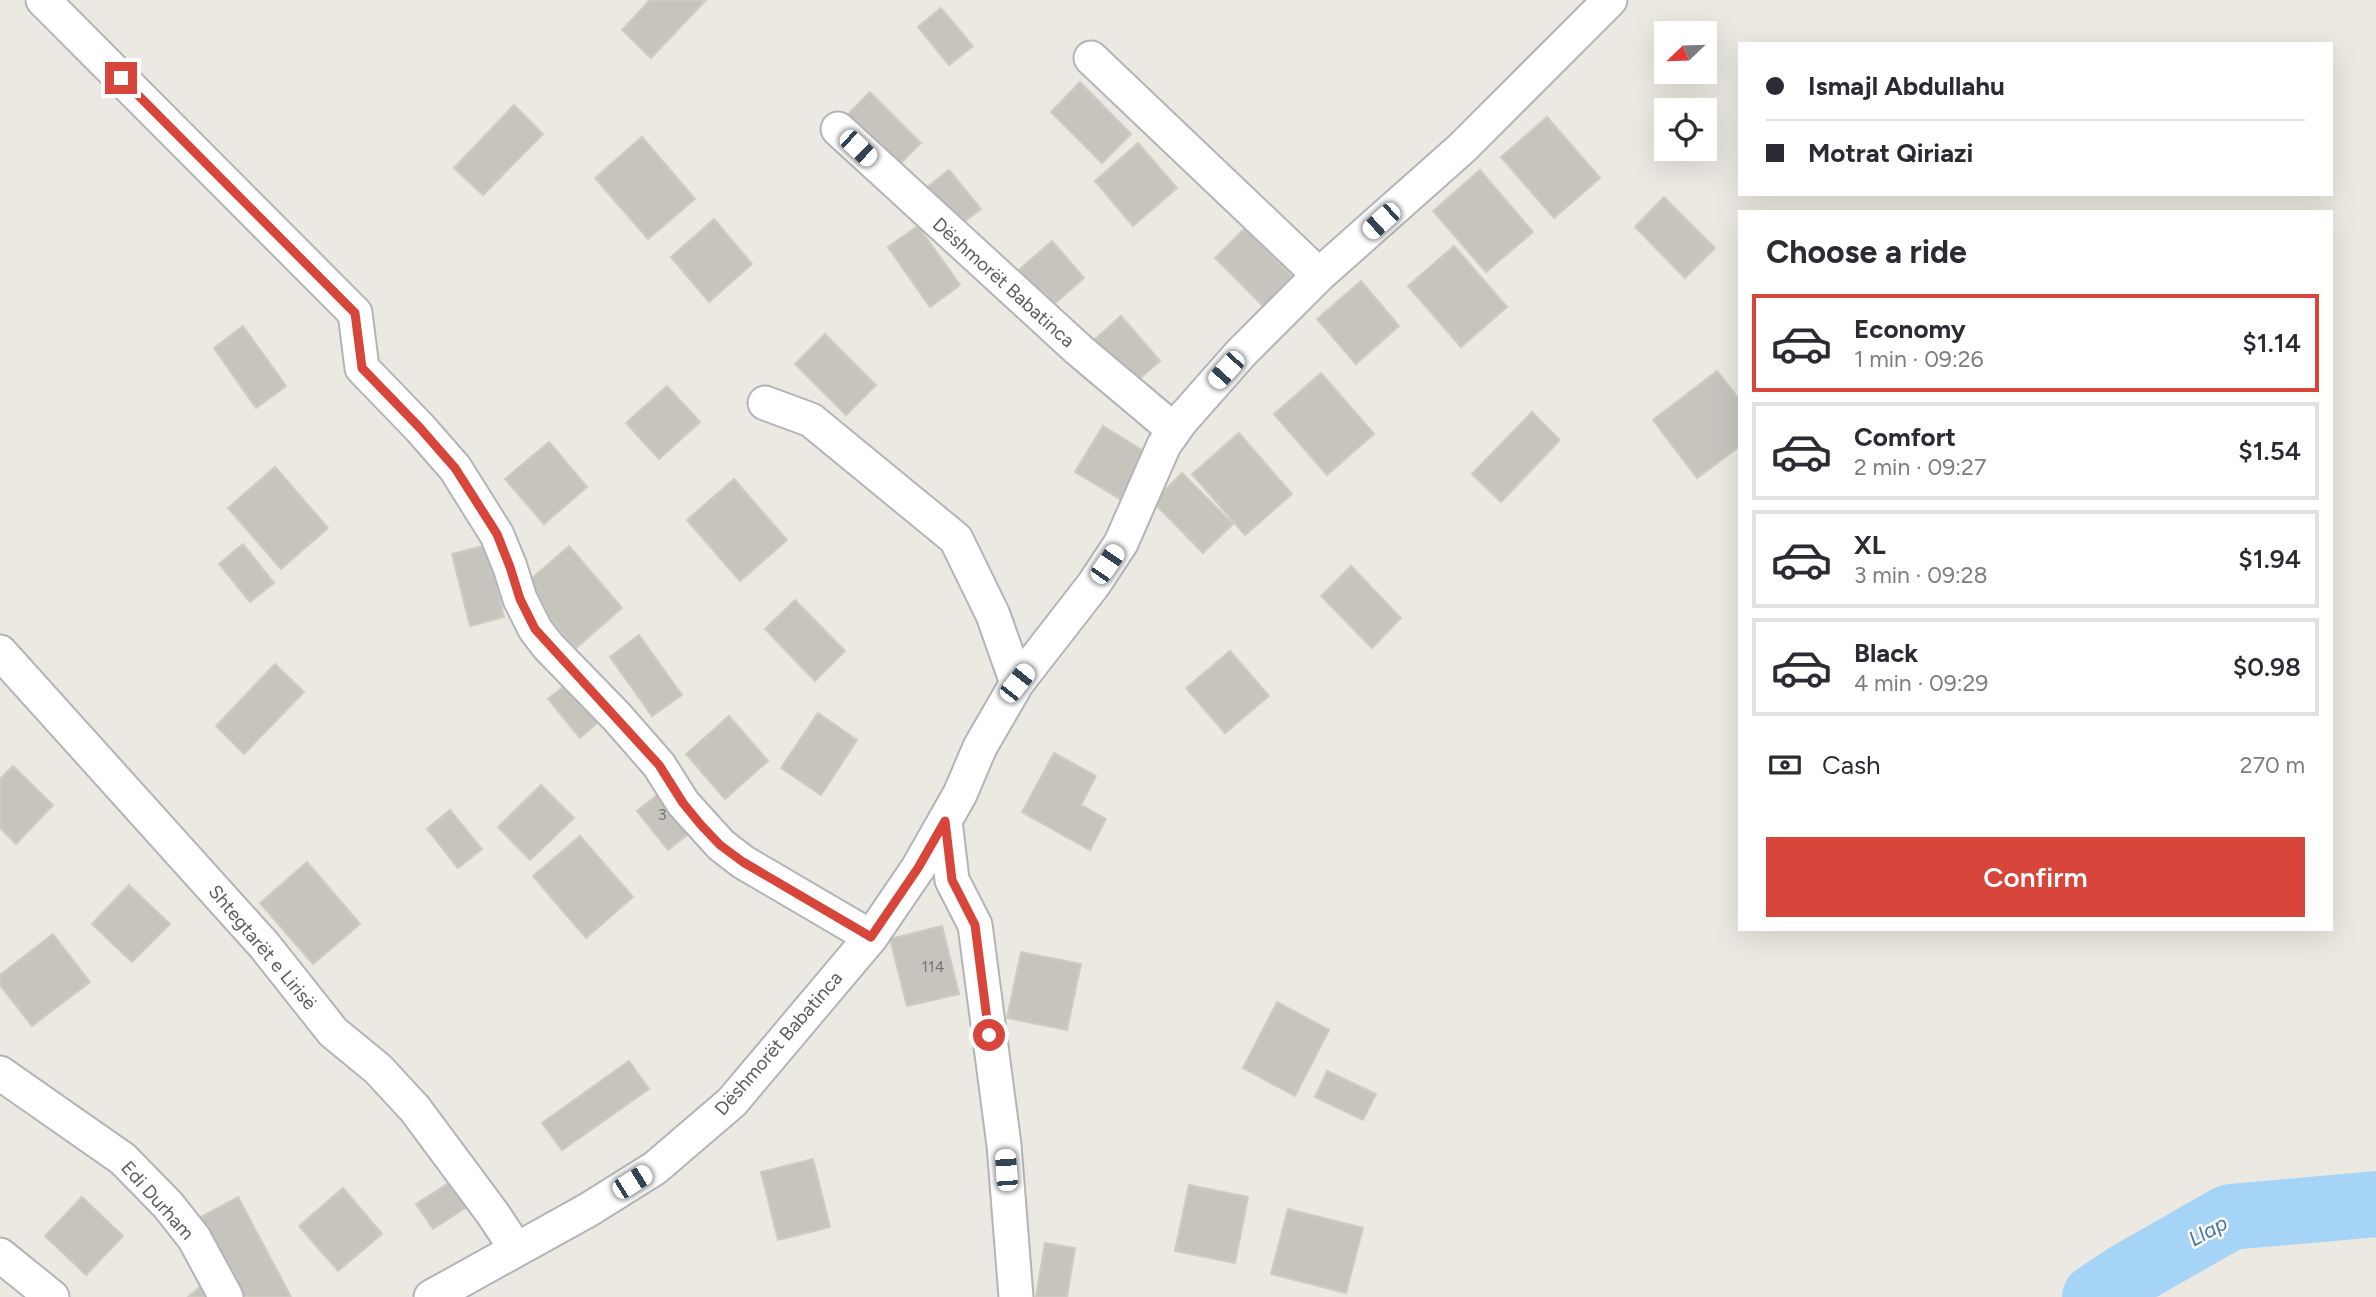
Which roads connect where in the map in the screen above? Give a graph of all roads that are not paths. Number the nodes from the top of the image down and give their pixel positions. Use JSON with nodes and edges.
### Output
{"nodes":[{"id":1,"x":43,"y":0,"type":"edge"},
{"id":2,"x":1610,"y":0,"type":"edge"},
{"id":3,"x":1091,"y":58,"type":"dead end"},
{"id":4,"x":838,"y":129,"type":"dead end"},
{"id":5,"x":1319,"y":275,"type":"junction"},
{"id":6,"x":765,"y":403,"type":"dead end"},
{"id":7,"x":1174,"y":430,"type":"junction"},
{"id":8,"x":0,"y":652,"type":"edge"},
{"id":9,"x":1017,"y":683,"type":"junction"},
{"id":10,"x":945,"y":821,"type":"junction"},
{"id":11,"x":871,"y":937,"type":"junction"},
{"id":12,"x":0,"y":1073,"type":"edge"},
{"id":13,"x":516,"y":1249,"type":"junction"},
{"id":14,"x":0,"y":1255,"type":"edge"},
{"id":15,"x":52,"y":1297,"type":"edge"},
{"id":16,"x":226,"y":1297,"type":"edge"},
{"id":17,"x":431,"y":1297,"type":"edge"},
{"id":18,"x":1016,"y":1297,"type":"edge"}],
"edges":[{"from":1,"to":11,"type":"street"},
{"from":2,"to":5,"type":"street","name":"Dëshmorët Babatinca"},
{"from":3,"to":5,"type":"street"},
{"from":4,"to":7,"type":"street","name":"Dëshmorët Babatinca"},
{"from":5,"to":7,"type":"street","name":"Dëshmorët Babatinca"},
{"from":6,"to":9,"type":"street"},
{"from":7,"to":9,"type":"street","name":"Dëshmorët Babatinca"},
{"from":8,"to":13,"type":"street","name":"Shtegtarët e Lirisë"},
{"from":9,"to":10,"type":"street","name":"Dëshmorët Babatinca"},
{"from":10,"to":11,"type":"street","name":"Dëshmorët Babatinca"},
{"from":10,"to":18,"type":"street"},
{"from":11,"to":13,"type":"street","name":"Dëshmorët Babatinca"},
{"from":12,"to":16,"type":"street","name":"Edi Durham"},
{"from":13,"to":17,"type":"street","name":"Dëshmorët Babatinca"},
{"from":14,"to":15,"type":"street"}]}
